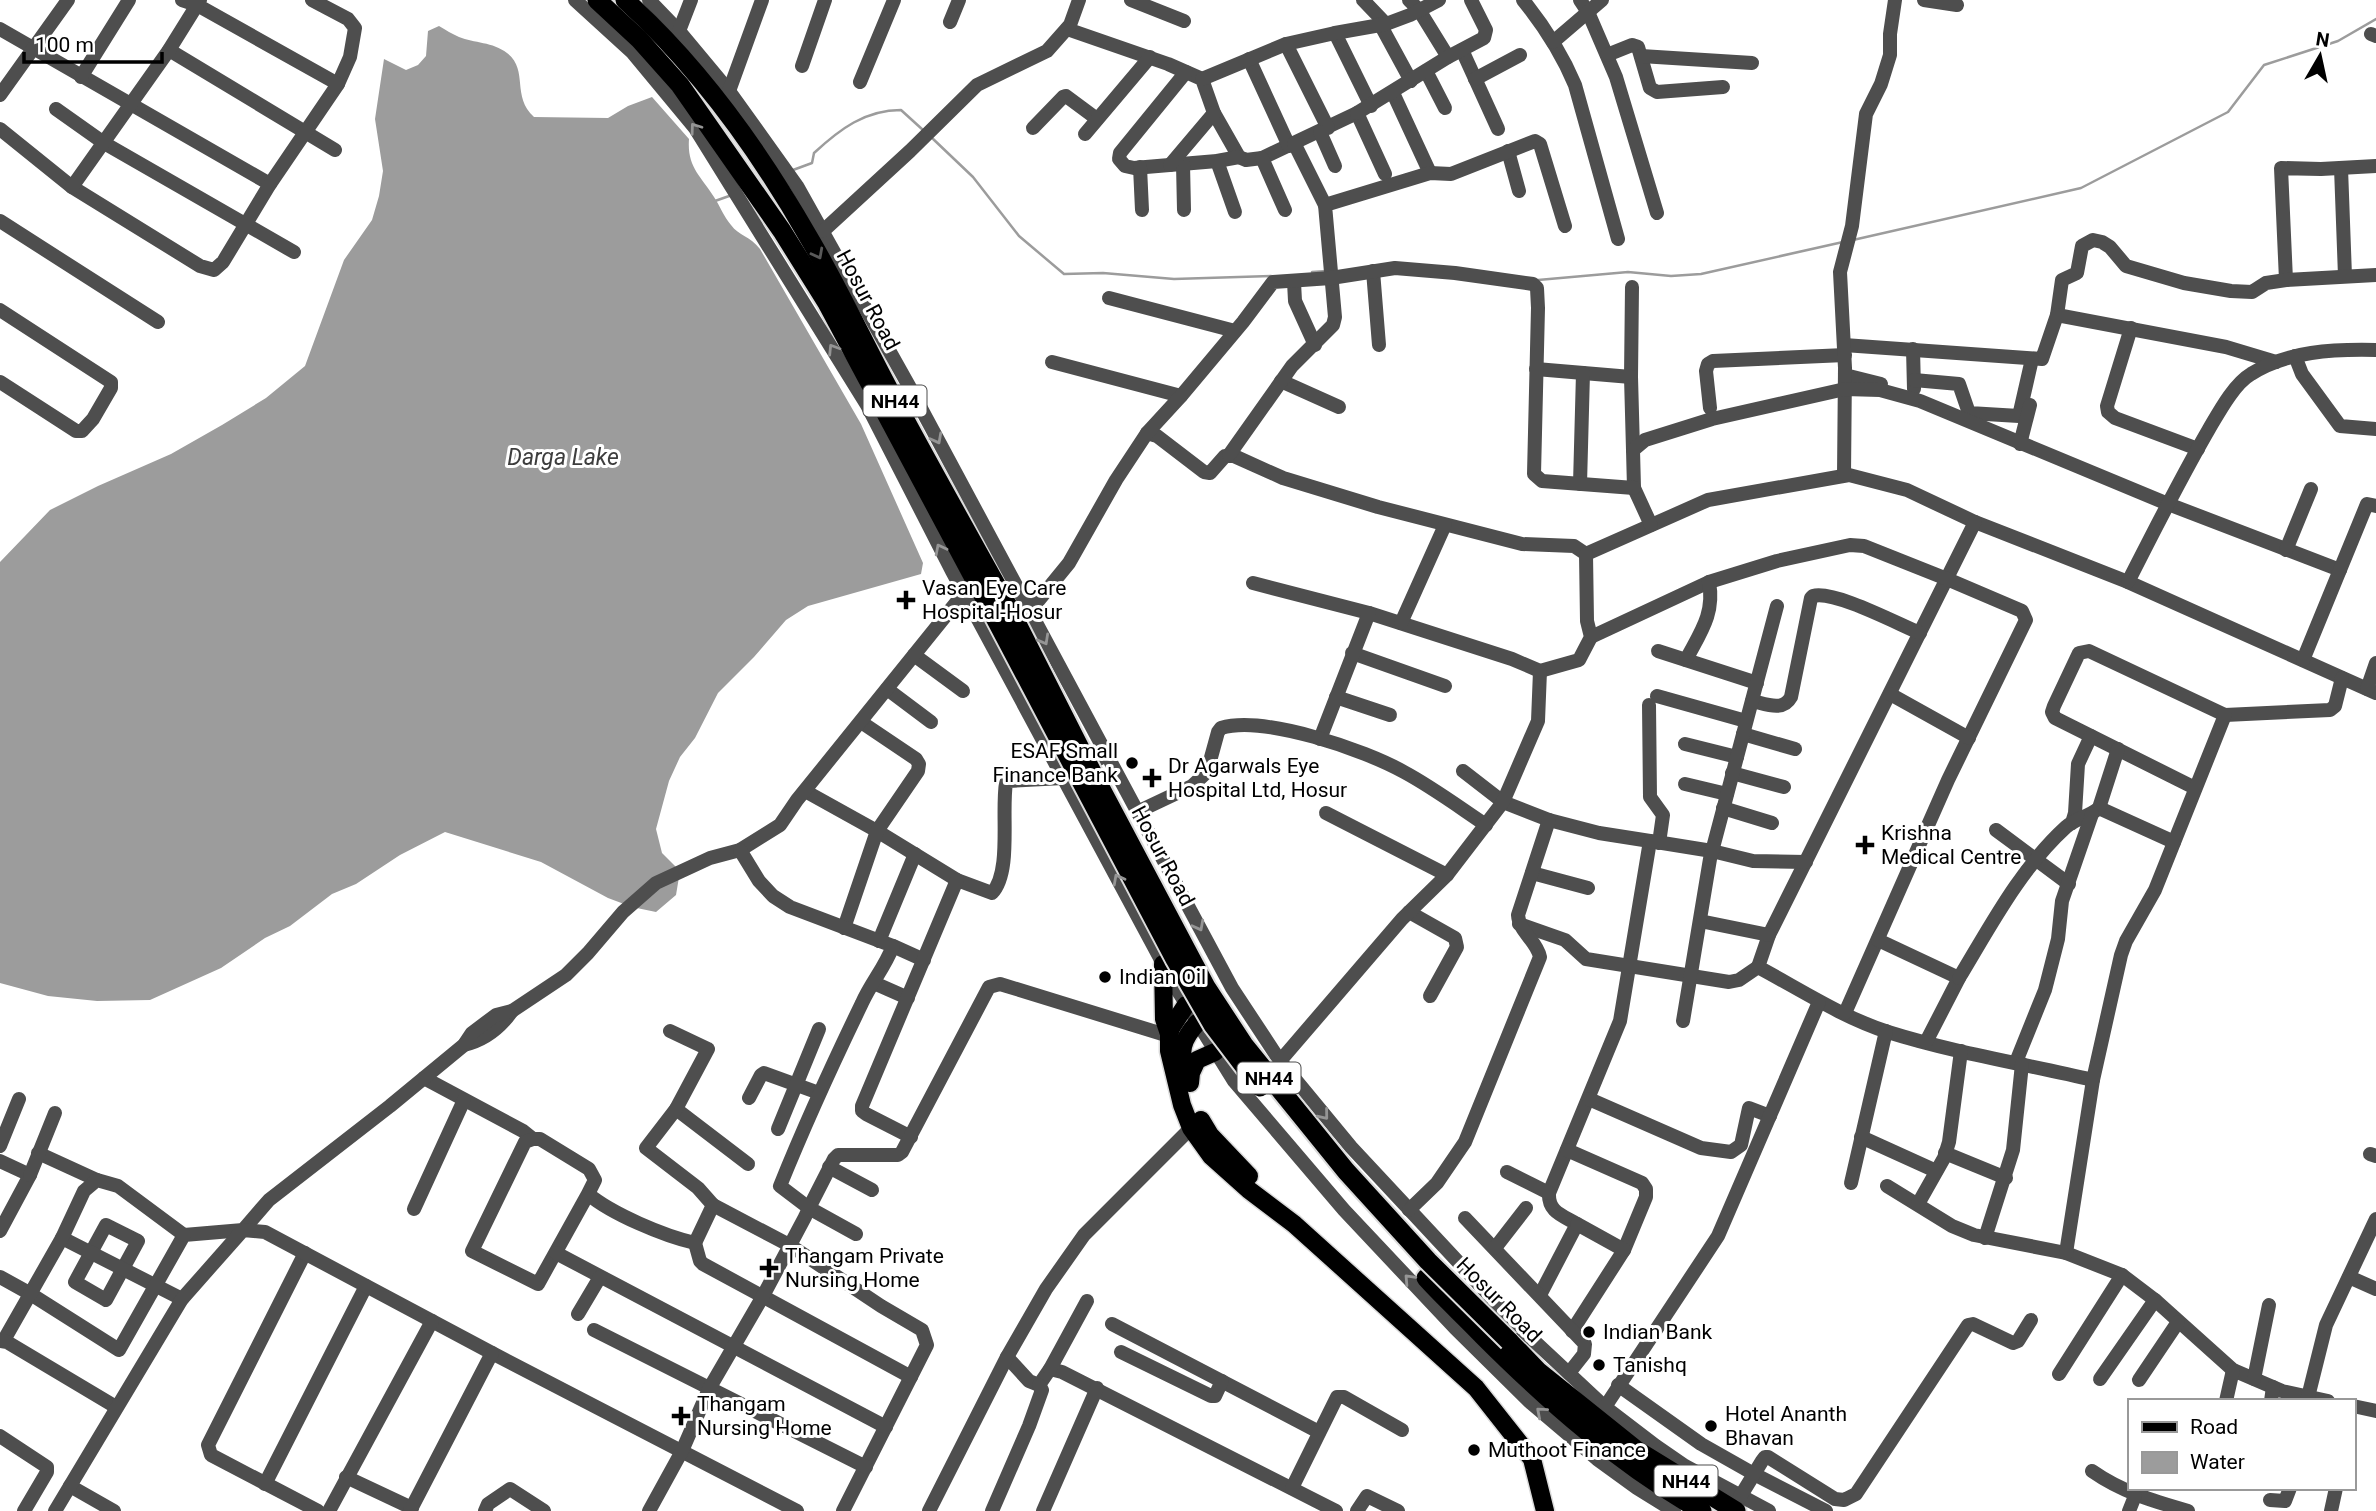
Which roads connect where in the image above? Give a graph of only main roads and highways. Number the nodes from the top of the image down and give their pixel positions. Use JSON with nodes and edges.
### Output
{"nodes":[{"id":1,"x":597,"y":0,"type":"edge"},
{"id":2,"x":625,"y":0,"type":"edge"},
{"id":3,"x":1000,"y":609,"type":"junction"},
{"id":4,"x":1163,"y":964,"type":"road end"},
{"id":5,"x":1186,"y":1005,"type":"road end"},
{"id":6,"x":1197,"y":1023,"type":"road end"},
{"id":7,"x":1169,"y":1035,"type":"junction"},
{"id":8,"x":1215,"y":1052,"type":"road end"},
{"id":9,"x":1189,"y":1092,"type":"junction"},
{"id":10,"x":1196,"y":1124,"type":"junction"},
{"id":11,"x":1738,"y":1504,"type":"edge"},
{"id":12,"x":1545,"y":1511,"type":"edge"},
{"id":13,"x":1702,"y":1511,"type":"edge"}],
"edges":[{"from":1,"to":3,"type":"highway","name":"Hosur Road","number":"NH44"},
{"from":2,"to":3,"type":"highway","name":"Hosur Road","number":"NH44","one_way":true},
{"from":3,"to":11,"type":"highway","name":"Hosur Road","number":"NH44","bridge":true},
{"from":3,"to":13,"type":"highway","name":"Hosur Road","number":"NH44","bridge":true},
{"from":4,"to":7,"type":"main road"},
{"from":5,"to":7,"type":"main road"},
{"from":6,"to":9,"type":"main road"},
{"from":7,"to":10,"type":"main road"},
{"from":8,"to":9,"type":"main road"},
{"from":9,"to":10,"type":"main road"},
{"from":10,"to":12,"type":"main road"}]}
